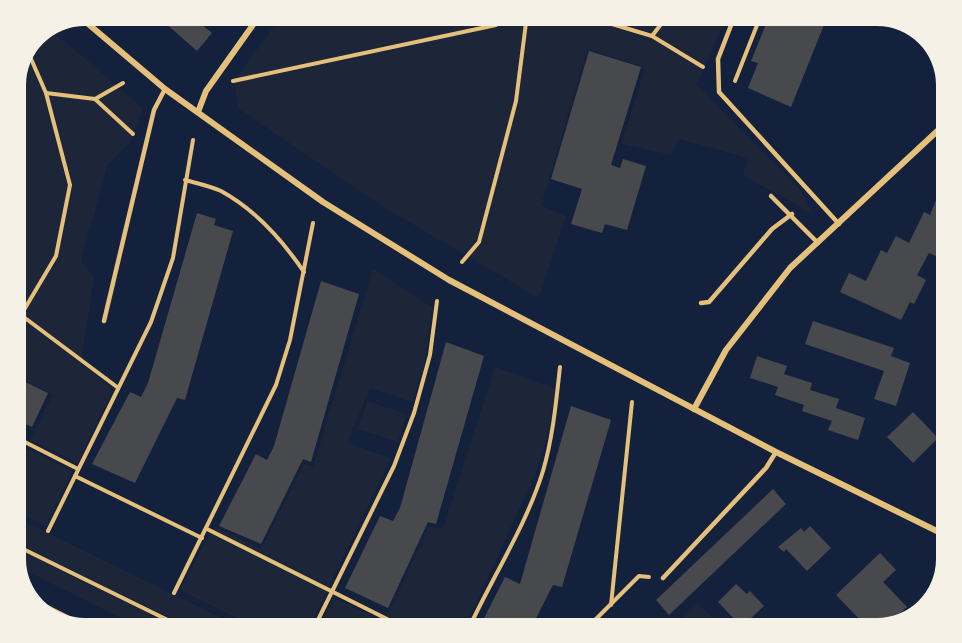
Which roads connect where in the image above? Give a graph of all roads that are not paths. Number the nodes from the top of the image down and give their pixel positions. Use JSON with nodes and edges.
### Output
{"nodes":[{"id":1,"x":91,"y":26,"type":"edge"},
{"id":2,"x":252,"y":26,"type":"edge"},
{"id":3,"x":731,"y":26,"type":"edge"},
{"id":4,"x":165,"y":89,"type":"junction"},
{"id":5,"x":198,"y":112,"type":"junction"},
{"id":6,"x":936,"y":132,"type":"edge"},
{"id":7,"x":771,"y":196,"type":"dead end"},
{"id":8,"x":792,"y":214,"type":"junction"},
{"id":9,"x":839,"y":224,"type":"junction"},
{"id":10,"x":818,"y":243,"type":"junction"},
{"id":11,"x":701,"y":303,"type":"dead end"},
{"id":12,"x":104,"y":321,"type":"dead end"},
{"id":13,"x":694,"y":409,"type":"junction"},
{"id":14,"x":776,"y":453,"type":"junction"},
{"id":15,"x":936,"y":531,"type":"edge"},
{"id":16,"x":663,"y":578,"type":"road end"}],
"edges":[{"from":1,"to":4,"type":"street"},
{"from":2,"to":5,"type":"street"},
{"from":3,"to":9,"type":"lane"},
{"from":4,"to":5,"type":"street"},
{"from":4,"to":12,"type":"lane"},
{"from":5,"to":13,"type":"street"},
{"from":6,"to":9,"type":"street"},
{"from":7,"to":8,"type":"lane"},
{"from":8,"to":10,"type":"lane"},
{"from":8,"to":11,"type":"lane"},
{"from":9,"to":10,"type":"street"},
{"from":10,"to":13,"type":"street"},
{"from":13,"to":14,"type":"street"},
{"from":14,"to":15,"type":"street"},
{"from":14,"to":16,"type":"lane"}]}
